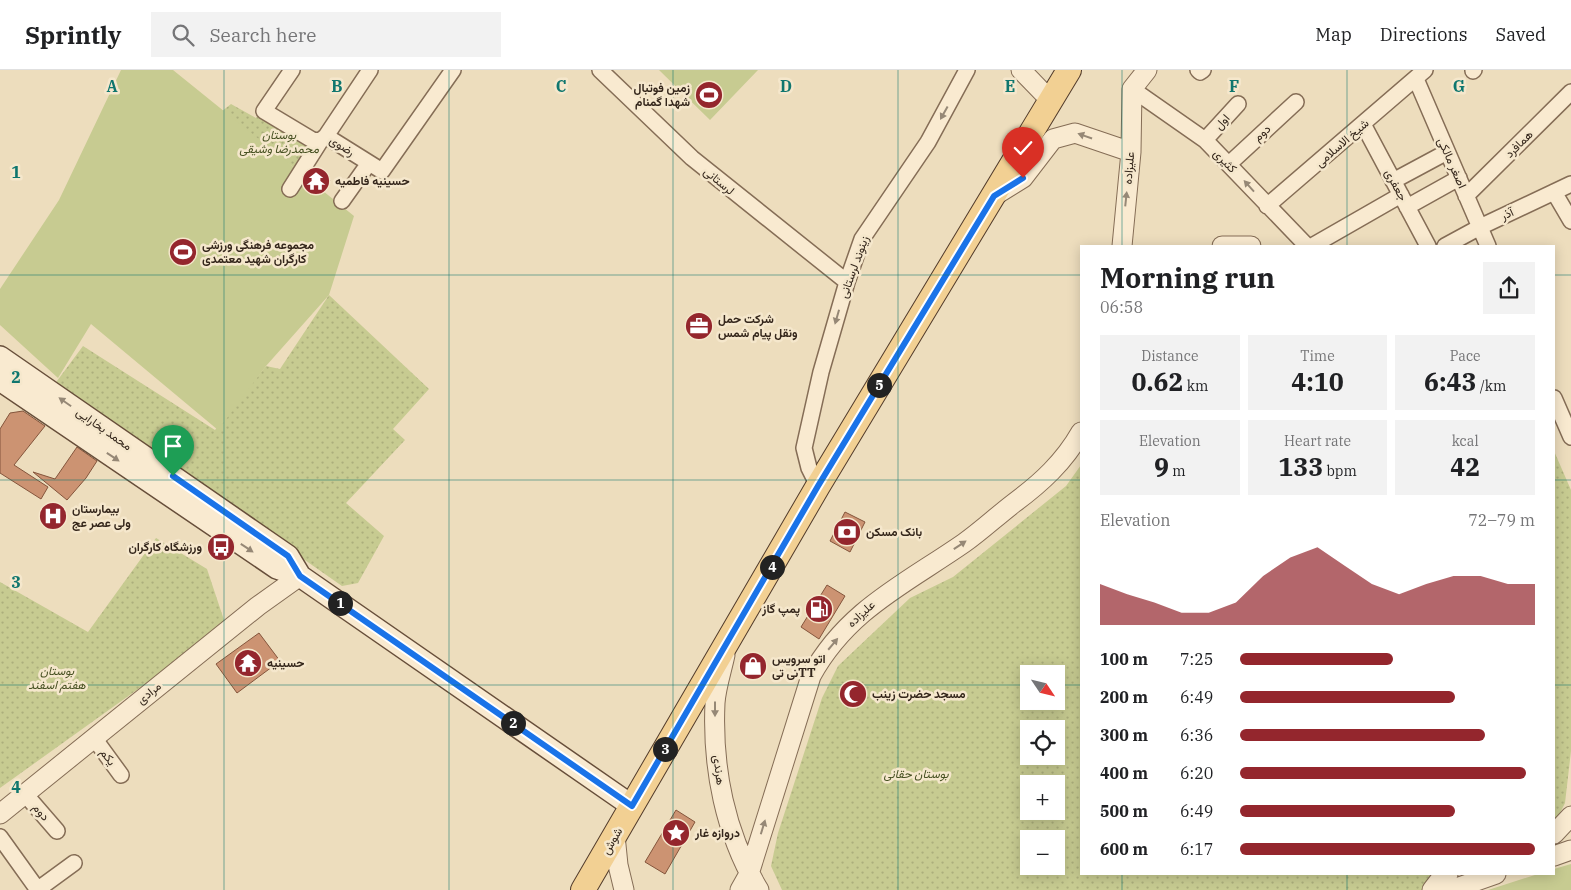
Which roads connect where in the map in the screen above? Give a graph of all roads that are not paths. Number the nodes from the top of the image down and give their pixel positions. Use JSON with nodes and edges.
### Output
{"nodes":[{"id":1,"x":292,"y":70,"type":"edge"},
{"id":2,"x":370,"y":70,"type":"edge"},
{"id":3,"x":453,"y":70,"type":"edge"},
{"id":4,"x":600,"y":70,"type":"edge"},
{"id":5,"x":967,"y":70,"type":"edge"},
{"id":6,"x":1021,"y":70,"type":"edge"},
{"id":7,"x":1069,"y":70,"type":"edge"},
{"id":8,"x":1147,"y":70,"type":"edge"},
{"id":9,"x":1198,"y":70,"type":"edge"},
{"id":10,"x":1203,"y":70,"type":"edge"},
{"id":11,"x":1421,"y":75,"type":"edge"},
{"id":12,"x":1132,"y":90,"type":"junction"},
{"id":13,"x":1571,"y":92,"type":"edge"},
{"id":14,"x":1051,"y":101,"type":"junction"},
{"id":15,"x":1296,"y":102,"type":"dead end"},
{"id":16,"x":1238,"y":104,"type":"dead end"},
{"id":17,"x":1363,"y":124,"type":"junction"},
{"id":18,"x":323,"y":138,"type":"junction"},
{"id":19,"x":1205,"y":140,"type":"junction"},
{"id":20,"x":1131,"y":152,"type":"junction"},
{"id":21,"x":1448,"y":152,"type":"junction"},
{"id":22,"x":1229,"y":164,"type":"junction"},
{"id":23,"x":376,"y":167,"type":"junction"},
{"id":24,"x":1459,"y":178,"type":"junction"},
{"id":25,"x":1394,"y":181,"type":"junction"},
{"id":26,"x":1571,"y":184,"type":"edge"},
{"id":27,"x":290,"y":189,"type":"dead end"},
{"id":28,"x":1554,"y":192,"type":"junction"},
{"id":29,"x":994,"y":196,"type":"junction"},
{"id":30,"x":1466,"y":196,"type":"junction"},
{"id":31,"x":342,"y":201,"type":"dead end"},
{"id":32,"x":1404,"y":201,"type":"junction"},
{"id":33,"x":1267,"y":206,"type":"junction"},
{"id":34,"x":1571,"y":221,"type":"edge"},
{"id":35,"x":1480,"y":227,"type":"junction"},
{"id":36,"x":1122,"y":245,"type":"edge"},
{"id":37,"x":1306,"y":245,"type":"edge"},
{"id":38,"x":1314,"y":245,"type":"edge"},
{"id":39,"x":1427,"y":245,"type":"edge"},
{"id":40,"x":1447,"y":245,"type":"edge"},
{"id":41,"x":1488,"y":245,"type":"edge"},
{"id":42,"x":846,"y":282,"type":"junction"},
{"id":43,"x":0,"y":357,"type":"edge"},
{"id":44,"x":0,"y":380,"type":"edge"},
{"id":45,"x":1555,"y":400,"type":"edge"},
{"id":46,"x":1080,"y":434,"type":"edge"},
{"id":47,"x":1571,"y":437,"type":"edge"},
{"id":48,"x":818,"y":486,"type":"junction"},
{"id":49,"x":300,"y":576,"type":"junction"},
{"id":50,"x":727,"y":644,"type":"junction"},
{"id":51,"x":94,"y":738,"type":"junction"},
{"id":52,"x":121,"y":775,"type":"dead end"},
{"id":53,"x":25,"y":794,"type":"junction"},
{"id":54,"x":632,"y":806,"type":"junction"},
{"id":55,"x":0,"y":814,"type":"edge"},
{"id":56,"x":1571,"y":816,"type":"edge"},
{"id":57,"x":57,"y":831,"type":"dead end"},
{"id":58,"x":1555,"y":833,"type":"edge"},
{"id":59,"x":615,"y":834,"type":"junction"},
{"id":60,"x":0,"y":837,"type":"edge"},
{"id":61,"x":1571,"y":850,"type":"edge"},
{"id":62,"x":1555,"y":856,"type":"edge"},
{"id":63,"x":74,"y":863,"type":"dead end"},
{"id":64,"x":1446,"y":875,"type":"edge"},
{"id":65,"x":1493,"y":875,"type":"edge"},
{"id":66,"x":744,"y":882,"type":"edge"},
{"id":67,"x":38,"y":890,"type":"edge"},
{"id":68,"x":583,"y":890,"type":"edge"},
{"id":69,"x":624,"y":890,"type":"edge"},
{"id":70,"x":758,"y":890,"type":"edge"},
{"id":71,"x":1432,"y":890,"type":"edge"},
{"id":72,"x":1451,"y":890,"type":"edge"}],
"edges":[{"from":1,"to":18,"type":"street","name":"رضوی"},
{"from":2,"to":18,"type":"street"},
{"from":3,"to":23,"type":"street"},
{"from":4,"to":42,"type":"street","name":"لرستانی"},
{"from":5,"to":42,"type":"street","name":"زینوند لرستانی","one_way":true},
{"from":6,"to":14,"type":"street"},
{"from":7,"to":14,"type":"main road","name":"شوش"},
{"from":8,"to":12,"type":"street"},
{"from":9,"to":10,"type":"street"},
{"from":11,"to":17,"type":"street","name":"شیخ الاسلامی"},
{"from":11,"to":21,"type":"street","name":"اصغر مالکی"},
{"from":12,"to":19,"type":"street","name":"کثیری"},
{"from":12,"to":20,"type":"street","name":"علیزاده"},
{"from":13,"to":30,"type":"street","name":"همافرد"},
{"from":14,"to":29,"type":"main road","name":"شوش"},
{"from":15,"to":22,"type":"street","name":"دوم"},
{"from":16,"to":19,"type":"street","name":"اول"},
{"from":17,"to":25,"type":"street","name":"جعفری"},
{"from":17,"to":33,"type":"street","name":"شیخ الاسلامی"},
{"from":18,"to":23,"type":"street","name":"رضوی"},
{"from":18,"to":27,"type":"street"},
{"from":19,"to":22,"type":"street","name":"کثیری"},
{"from":20,"to":29,"type":"street","one_way":true},
{"from":36,"to":20,"type":"street","name":"علیزاده","one_way":true},
{"from":21,"to":24,"type":"street","name":"اصغر مالکی"},
{"from":21,"to":25,"type":"street"},
{"from":33,"to":22,"type":"street","name":"کثیری","one_way":true},
{"from":23,"to":31,"type":"street","name":"رضوی"},
{"from":24,"to":30,"type":"street","name":"اصغر مالکی"},
{"from":24,"to":32,"type":"street"},
{"from":25,"to":32,"type":"street","name":"جعفری"},
{"from":26,"to":28,"type":"street","name":"آذر"},
{"from":28,"to":34,"type":"street"},
{"from":28,"to":35,"type":"street","name":"آذر"},
{"from":29,"to":48,"type":"main road","name":"شوش"},
{"from":30,"to":35,"type":"street","name":"اصغر مالکی"},
{"from":32,"to":38,"type":"street"},
{"from":32,"to":39,"type":"street","name":"جعفری"},
{"from":33,"to":37,"type":"street","name":"کثیری"},
{"from":35,"to":40,"type":"street","name":"آذر"},
{"from":35,"to":41,"type":"street","name":"اصغر مالکی"},
{"from":42,"to":48,"type":"street","name":"زینوند لرستانی","one_way":true},
{"from":49,"to":43,"type":"main road","name":"محمد بخارایی","one_way":true},
{"from":44,"to":49,"type":"main road","name":"محمد بخارایی","one_way":true},
{"from":45,"to":47,"type":"street"},
{"from":66,"to":46,"type":"street","name":"علیزاده","one_way":true},
{"from":48,"to":50,"type":"main road","name":"شوش"},
{"from":49,"to":51,"type":"street","name":"مرادی"},
{"from":49,"to":54,"type":"main road","name":"محمد بخارایی"},
{"from":50,"to":54,"type":"main road","name":"شوش"},
{"from":50,"to":66,"type":"street","name":"هرندی","one_way":true},
{"from":51,"to":52,"type":"street","name":"یکم"},
{"from":51,"to":53,"type":"street","name":"مرادی"},
{"from":53,"to":55,"type":"street","name":"مرادی"},
{"from":53,"to":57,"type":"street","name":"دوم"},
{"from":54,"to":59,"type":"main road","name":"شوش"},
{"from":56,"to":58,"type":"street"},
{"from":59,"to":68,"type":"main road","name":"شوش"},
{"from":59,"to":69,"type":"street"},
{"from":60,"to":67,"type":"street"},
{"from":61,"to":62,"type":"street"},
{"from":63,"to":67,"type":"street"},
{"from":64,"to":71,"type":"street"},
{"from":65,"to":72,"type":"street"},
{"from":66,"to":70,"type":"street","name":"هرندی"}]}
